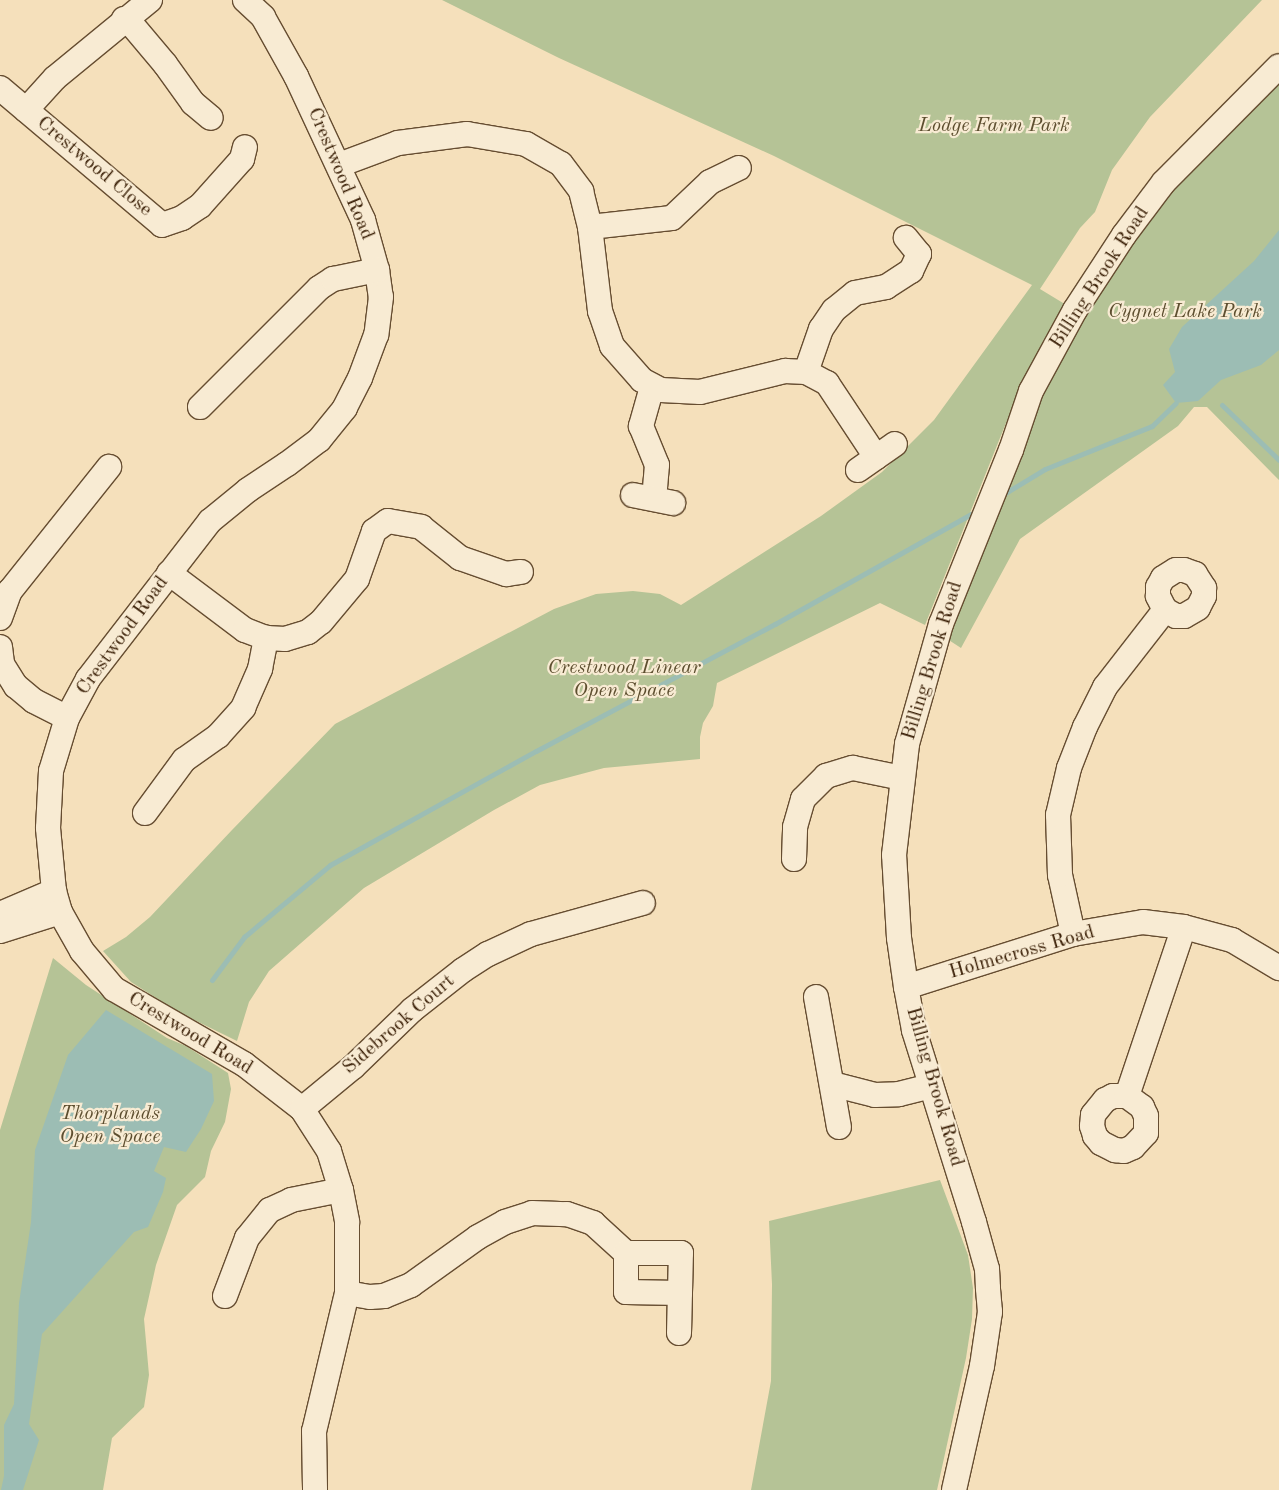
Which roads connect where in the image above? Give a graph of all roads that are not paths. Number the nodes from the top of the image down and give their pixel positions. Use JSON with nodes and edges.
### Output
{"nodes":[{"id":1,"x":150,"y":0,"type":"edge"},
{"id":2,"x":244,"y":0,"type":"edge"},
{"id":3,"x":124,"y":19,"type":"junction"},
{"id":4,"x":1279,"y":66,"type":"edge"},
{"id":5,"x":0,"y":88,"type":"edge"},
{"id":6,"x":26,"y":110,"type":"junction"},
{"id":7,"x":211,"y":118,"type":"dead end"},
{"id":8,"x":245,"y":146,"type":"dead end"},
{"id":9,"x":339,"y":165,"type":"junction"},
{"id":10,"x":739,"y":168,"type":"dead end"},
{"id":11,"x":590,"y":227,"type":"junction"},
{"id":12,"x":906,"y":238,"type":"dead end"},
{"id":13,"x":377,"y":270,"type":"junction"},
{"id":14,"x":806,"y":372,"type":"junction"},
{"id":15,"x":652,"y":387,"type":"junction"},
{"id":16,"x":200,"y":407,"type":"dead end"},
{"id":17,"x":877,"y":457,"type":"dead end"},
{"id":18,"x":109,"y":467,"type":"dead end"},
{"id":19,"x":653,"y":499,"type":"dead end"},
{"id":20,"x":521,"y":572,"type":"dead end"},
{"id":21,"x":169,"y":573,"type":"junction"},
{"id":22,"x":1165,"y":610,"type":"dead end"},
{"id":23,"x":0,"y":618,"type":"edge"},
{"id":24,"x":266,"y":638,"type":"junction"},
{"id":25,"x":0,"y":647,"type":"edge"},
{"id":26,"x":68,"y":718,"type":"junction"},
{"id":27,"x":902,"y":778,"type":"junction"},
{"id":28,"x":145,"y":813,"type":"dead end"},
{"id":29,"x":794,"y":859,"type":"dead end"},
{"id":30,"x":57,"y":901,"type":"junction"},
{"id":31,"x":643,"y":903,"type":"dead end"},
{"id":32,"x":0,"y":914,"type":"edge"},
{"id":33,"x":1184,"y":927,"type":"junction"},
{"id":34,"x":0,"y":931,"type":"edge"},
{"id":35,"x":1073,"y":934,"type":"junction"},
{"id":36,"x":1279,"y":968,"type":"edge"},
{"id":37,"x":906,"y":987,"type":"junction"},
{"id":38,"x":816,"y":997,"type":"dead end"},
{"id":39,"x":832,"y":1084,"type":"junction"},
{"id":40,"x":931,"y":1086,"type":"junction"},
{"id":41,"x":1127,"y":1096,"type":"dead end"},
{"id":42,"x":302,"y":1109,"type":"junction"},
{"id":43,"x":839,"y":1127,"type":"dead end"},
{"id":44,"x":341,"y":1190,"type":"junction"},
{"id":45,"x":626,"y":1253,"type":"junction"},
{"id":46,"x":347,"y":1293,"type":"junction"},
{"id":47,"x":680,"y":1293,"type":"junction"},
{"id":48,"x":225,"y":1296,"type":"dead end"},
{"id":49,"x":680,"y":1334,"type":"dead end"},
{"id":50,"x":315,"y":1490,"type":"edge"},
{"id":51,"x":954,"y":1490,"type":"edge"}],
"edges":[{"from":1,"to":3,"type":"street","name":"Crestwood Close"},
{"from":2,"to":9,"type":"street","name":"Crestwood Road"},
{"from":3,"to":6,"type":"street","name":"Crestwood Close"},
{"from":3,"to":7,"type":"street"},
{"from":4,"to":27,"type":"street","name":"Billing Brook Road"},
{"from":5,"to":6,"type":"street","name":"Crestwood Close"},
{"from":6,"to":8,"type":"street","name":"Crestwood Close"},
{"from":9,"to":11,"type":"street"},
{"from":9,"to":13,"type":"street","name":"Crestwood Road"},
{"from":10,"to":11,"type":"street"},
{"from":11,"to":15,"type":"street"},
{"from":12,"to":14,"type":"street"},
{"from":13,"to":16,"type":"street"},
{"from":13,"to":21,"type":"street","name":"Crestwood Road"},
{"from":14,"to":15,"type":"street"},
{"from":14,"to":17,"type":"street"},
{"from":15,"to":19,"type":"street"},
{"from":18,"to":23,"type":"street"},
{"from":20,"to":24,"type":"street"},
{"from":21,"to":24,"type":"street"},
{"from":21,"to":26,"type":"street","name":"Crestwood Road"},
{"from":22,"to":35,"type":"street"},
{"from":24,"to":28,"type":"street"},
{"from":25,"to":26,"type":"street"},
{"from":26,"to":30,"type":"street","name":"Crestwood Road"},
{"from":27,"to":29,"type":"street"},
{"from":27,"to":37,"type":"street","name":"Billing Brook Road"},
{"from":30,"to":32,"type":"street"},
{"from":30,"to":34,"type":"street"},
{"from":30,"to":42,"type":"street","name":"Crestwood Road"},
{"from":31,"to":42,"type":"street","name":"Sidebrook Court"},
{"from":33,"to":35,"type":"street","name":"Holmecross Road"},
{"from":33,"to":36,"type":"street","name":"Holmecross Road"},
{"from":33,"to":41,"type":"street"},
{"from":35,"to":37,"type":"street","name":"Holmecross Road"},
{"from":37,"to":40,"type":"street","name":"Billing Brook Road"},
{"from":38,"to":39,"type":"street"},
{"from":39,"to":40,"type":"street"},
{"from":39,"to":43,"type":"street"},
{"from":40,"to":51,"type":"street","name":"Billing Brook Road"},
{"from":42,"to":44,"type":"street","name":"Crestwood Road"},
{"from":44,"to":46,"type":"street","name":"Crestwood Road"},
{"from":44,"to":48,"type":"street"},
{"from":45,"to":46,"type":"street"},
{"from":45,"to":47,"type":"street"},
{"from":45,"to":47,"type":"street"},
{"from":46,"to":50,"type":"street","name":"Crestwood Road"},
{"from":47,"to":49,"type":"street"}]}
